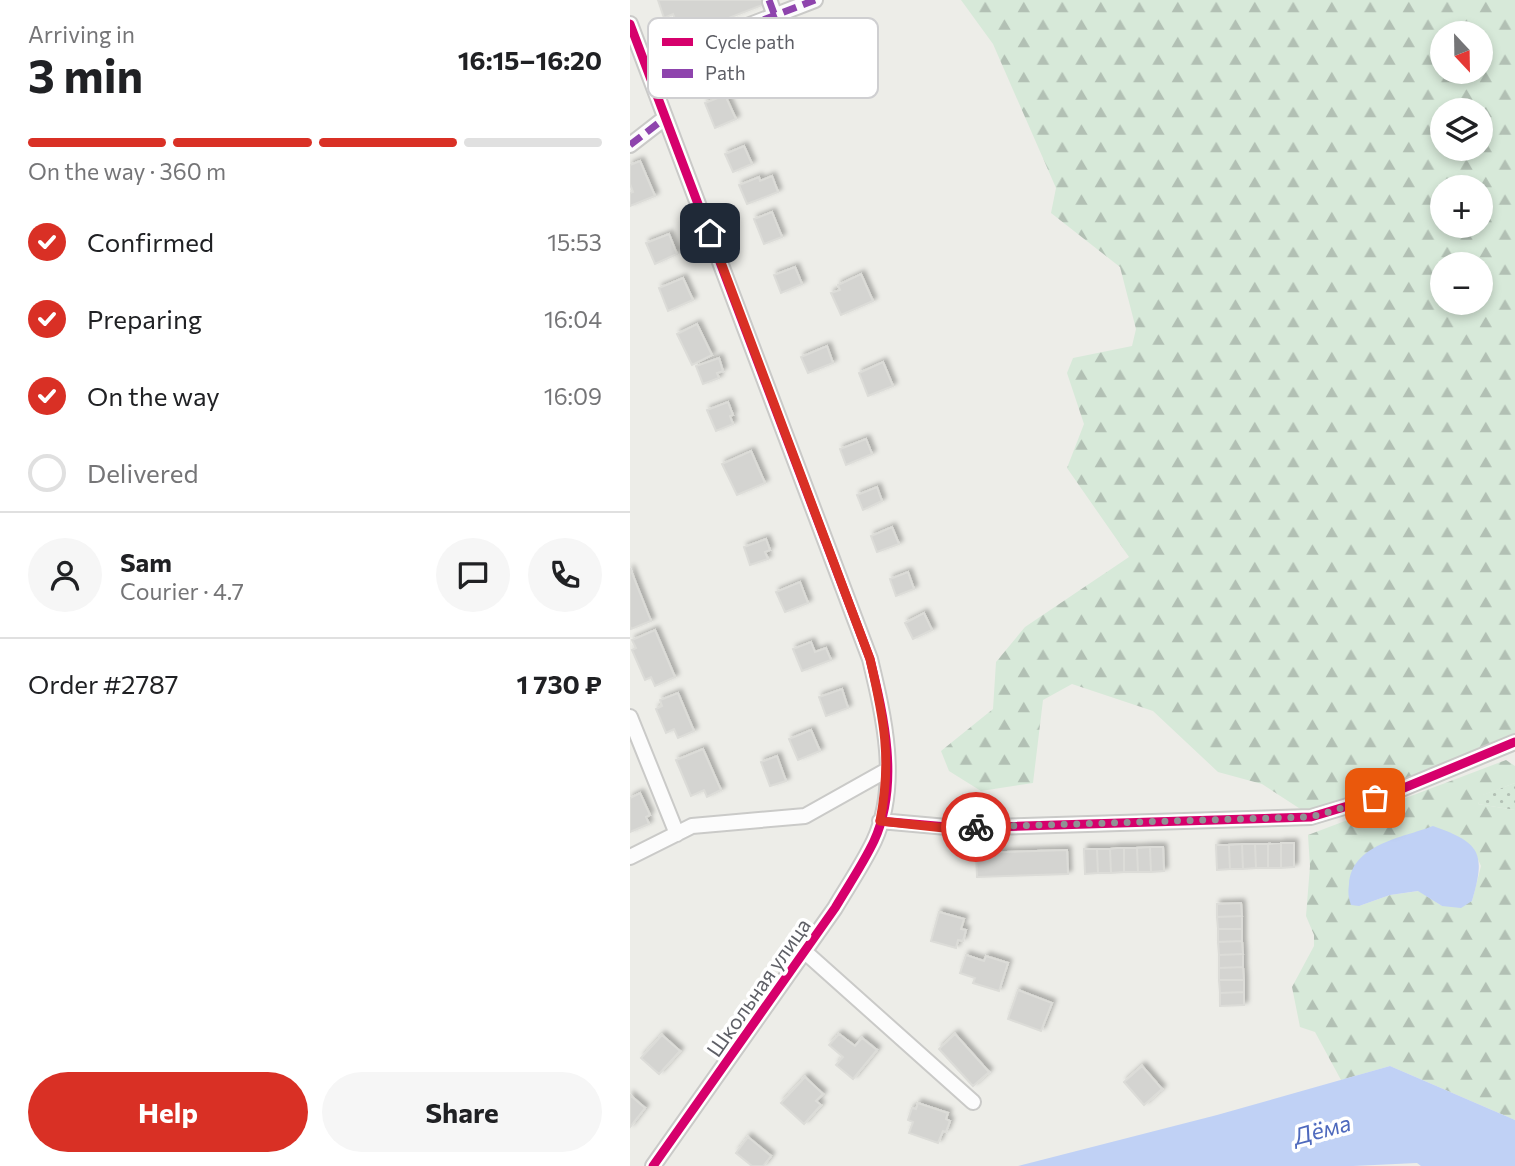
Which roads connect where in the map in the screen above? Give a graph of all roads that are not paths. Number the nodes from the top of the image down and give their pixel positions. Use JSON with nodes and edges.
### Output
{"nodes":[{"id":1,"x":815,"y":0,"type":"edge"},
{"id":2,"x":752,"y":18,"type":"edge"},
{"id":3,"x":630,"y":24,"type":"edge"},
{"id":4,"x":646,"y":65,"type":"joint"},
{"id":5,"x":648,"y":71,"type":"edge"},
{"id":6,"x":658,"y":98,"type":"edge"},
{"id":7,"x":665,"y":118,"type":"junction"},
{"id":8,"x":630,"y":145,"type":"edge"},
{"id":9,"x":630,"y":717,"type":"edge"},
{"id":10,"x":1515,"y":743,"type":"edge"},
{"id":11,"x":887,"y":770,"type":"junction"},
{"id":12,"x":880,"y":821,"type":"junction"},
{"id":13,"x":677,"y":834,"type":"junction"},
{"id":14,"x":630,"y":857,"type":"edge"},
{"id":15,"x":804,"y":951,"type":"junction"},
{"id":16,"x":973,"y":1102,"type":"dead end"},
{"id":17,"x":653,"y":1166,"type":"edge"}],
"edges":[{"from":1,"to":2,"type":"street"},
{"from":3,"to":4,"type":"street","name":"Школьная улица"},
{"from":4,"to":5,"type":"street","name":"Школьная улица"},
{"from":6,"to":7,"type":"street","name":"Школьная улица"},
{"from":7,"to":8,"type":"street"},
{"from":7,"to":11,"type":"street","name":"Школьная улица"},
{"from":9,"to":13,"type":"street"},
{"from":10,"to":12,"type":"street"},
{"from":11,"to":12,"type":"street","name":"Школьная улица"},
{"from":11,"to":13,"type":"street"},
{"from":12,"to":15,"type":"street","name":"Школьная улица"},
{"from":13,"to":14,"type":"street"},
{"from":15,"to":16,"type":"street"},
{"from":15,"to":17,"type":"street","name":"Школьная улица"}]}
